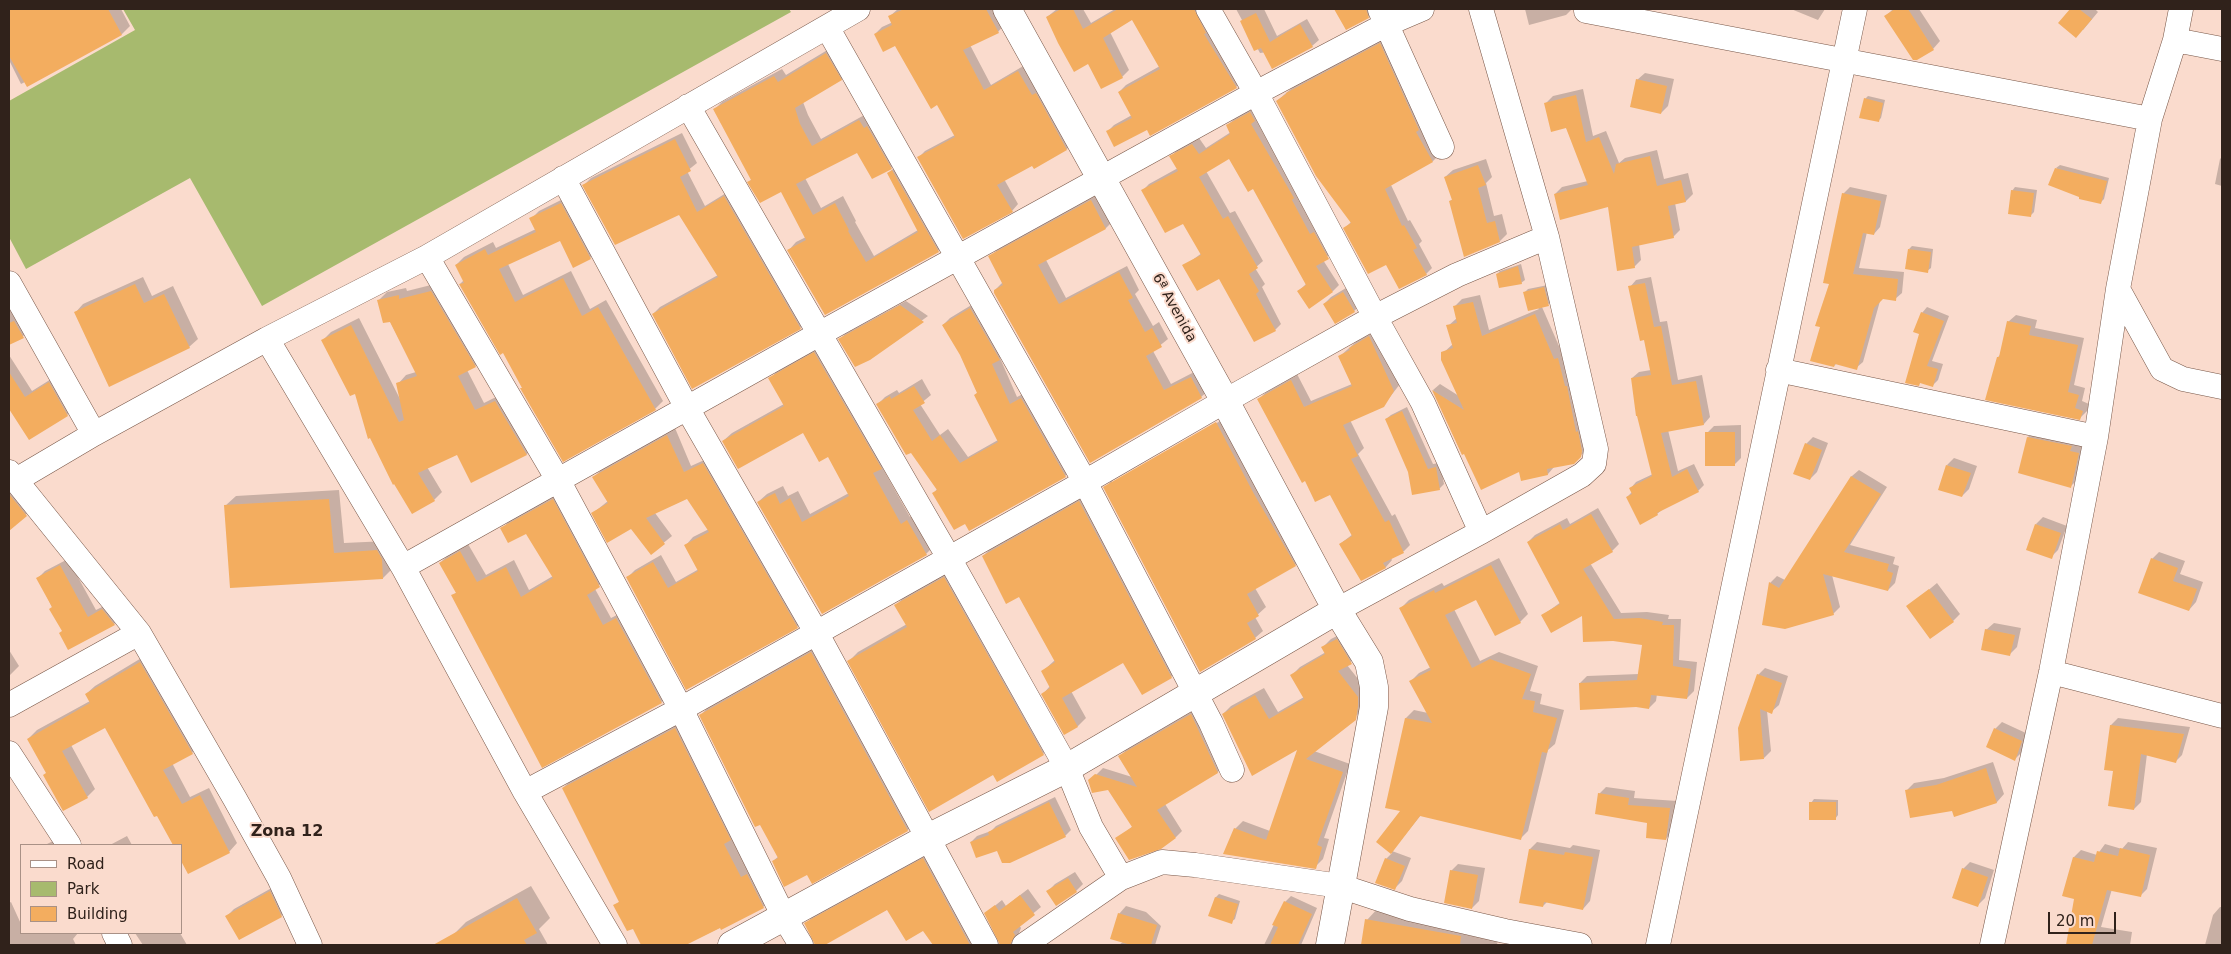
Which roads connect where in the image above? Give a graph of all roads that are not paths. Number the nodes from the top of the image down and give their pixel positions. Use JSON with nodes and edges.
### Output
{"nodes":[{"id":1,"x":858,"y":9,"type":"edge"},
{"id":2,"x":1007,"y":9,"type":"edge"},
{"id":3,"x":1208,"y":9,"type":"edge"},
{"id":4,"x":1422,"y":9,"type":"edge"},
{"id":5,"x":1480,"y":9,"type":"edge"},
{"id":6,"x":1856,"y":9,"type":"edge"},
{"id":7,"x":2181,"y":9,"type":"edge"},
{"id":8,"x":1586,"y":11,"type":"dead end"},
{"id":9,"x":1383,"y":16,"type":"edge"},
{"id":10,"x":826,"y":27,"type":"junction"},
{"id":11,"x":2175,"y":40,"type":"junction"},
{"id":12,"x":2222,"y":48,"type":"edge"},
{"id":13,"x":1846,"y":60,"type":"junction"},
{"id":14,"x":1256,"y":93,"type":"junction"},
{"id":15,"x":688,"y":106,"type":"junction"},
{"id":16,"x":2150,"y":119,"type":"junction"},
{"id":17,"x":1442,"y":147,"type":"dead end"},
{"id":18,"x":563,"y":178,"type":"junction"},
{"id":19,"x":1103,"y":180,"type":"junction"},
{"id":20,"x":1547,"y":237,"type":"junction"},
{"id":21,"x":427,"y":257,"type":"junction"},
{"id":22,"x":958,"y":258,"type":"junction"},
{"id":23,"x":9,"y":283,"type":"edge"},
{"id":24,"x":2118,"y":289,"type":"junction"},
{"id":25,"x":1375,"y":317,"type":"junction"},
{"id":26,"x":821,"y":333,"type":"junction"},
{"id":27,"x":267,"y":339,"type":"junction"},
{"id":28,"x":1778,"y":370,"type":"junction"},
{"id":29,"x":2222,"y":387,"type":"edge"},
{"id":30,"x":1225,"y":400,"type":"junction"},
{"id":31,"x":687,"y":408,"type":"junction"},
{"id":32,"x":94,"y":434,"type":"junction"},
{"id":33,"x":2096,"y":437,"type":"junction"},
{"id":34,"x":12,"y":476,"type":"edge"},
{"id":35,"x":558,"y":480,"type":"junction"},
{"id":36,"x":1085,"y":482,"type":"junction"},
{"id":37,"x":1481,"y":532,"type":"junction"},
{"id":38,"x":949,"y":558,"type":"junction"},
{"id":39,"x":403,"y":567,"type":"junction"},
{"id":40,"x":1336,"y":610,"type":"junction"},
{"id":41,"x":816,"y":632,"type":"junction"},
{"id":42,"x":139,"y":633,"type":"junction"},
{"id":43,"x":2051,"y":672,"type":"junction"},
{"id":44,"x":1195,"y":691,"type":"junction"},
{"id":45,"x":9,"y":705,"type":"edge"},
{"id":46,"x":681,"y":708,"type":"junction"},
{"id":47,"x":2222,"y":716,"type":"edge"},
{"id":48,"x":9,"y":752,"type":"edge"},
{"id":49,"x":1067,"y":768,"type":"junction"},
{"id":50,"x":1232,"y":770,"type":"dead end"},
{"id":51,"x":525,"y":792,"type":"junction"},
{"id":52,"x":928,"y":838,"type":"junction"},
{"id":53,"x":68,"y":844,"type":"edge"},
{"id":54,"x":1120,"y":878,"type":"junction"},
{"id":55,"x":1340,"y":886,"type":"junction"},
{"id":56,"x":784,"y":917,"type":"junction"},
{"id":57,"x":310,"y":945,"type":"edge"},
{"id":58,"x":615,"y":945,"type":"edge"},
{"id":59,"x":732,"y":945,"type":"edge"},
{"id":60,"x":801,"y":945,"type":"edge"},
{"id":61,"x":986,"y":945,"type":"edge"},
{"id":62,"x":1024,"y":945,"type":"edge"},
{"id":63,"x":1330,"y":945,"type":"edge"},
{"id":64,"x":1580,"y":945,"type":"edge"},
{"id":65,"x":1658,"y":945,"type":"edge"},
{"id":66,"x":1992,"y":945,"type":"edge"}],
"edges":[{"from":1,"to":10,"type":"street"},
{"from":2,"to":19,"type":"street","name":"6ª Avenida"},
{"from":3,"to":14,"type":"street"},
{"from":4,"to":9,"type":"street"},
{"from":5,"to":20,"type":"street"},
{"from":6,"to":13,"type":"street"},
{"from":7,"to":11,"type":"street"},
{"from":8,"to":13,"type":"street"},
{"from":9,"to":14,"type":"street"},
{"from":9,"to":17,"type":"street"},
{"from":10,"to":15,"type":"street"},
{"from":10,"to":22,"type":"street"},
{"from":11,"to":12,"type":"street"},
{"from":11,"to":16,"type":"street"},
{"from":13,"to":16,"type":"street"},
{"from":13,"to":28,"type":"street"},
{"from":14,"to":19,"type":"street"},
{"from":14,"to":25,"type":"street"},
{"from":15,"to":18,"type":"street"},
{"from":15,"to":26,"type":"street"},
{"from":16,"to":24,"type":"street"},
{"from":18,"to":21,"type":"street"},
{"from":18,"to":31,"type":"street"},
{"from":19,"to":22,"type":"street"},
{"from":19,"to":30,"type":"street","name":"6ª Avenida"},
{"from":20,"to":25,"type":"street"},
{"from":20,"to":37,"type":"street"},
{"from":21,"to":27,"type":"street"},
{"from":21,"to":35,"type":"street"},
{"from":22,"to":26,"type":"street"},
{"from":22,"to":36,"type":"street"},
{"from":23,"to":32,"type":"street"},
{"from":24,"to":29,"type":"street"},
{"from":24,"to":33,"type":"street"},
{"from":25,"to":30,"type":"street"},
{"from":25,"to":37,"type":"street"},
{"from":26,"to":31,"type":"street"},
{"from":26,"to":38,"type":"street"},
{"from":27,"to":32,"type":"street"},
{"from":27,"to":39,"type":"street"},
{"from":28,"to":33,"type":"street"},
{"from":28,"to":65,"type":"street"},
{"from":30,"to":36,"type":"street"},
{"from":30,"to":40,"type":"street","name":"6ª Avenida"},
{"from":31,"to":35,"type":"street"},
{"from":31,"to":41,"type":"street"},
{"from":32,"to":34,"type":"street"},
{"from":33,"to":43,"type":"street"},
{"from":34,"to":42,"type":"street"},
{"from":35,"to":39,"type":"street"},
{"from":35,"to":46,"type":"street"},
{"from":36,"to":38,"type":"street"},
{"from":36,"to":44,"type":"street"},
{"from":37,"to":40,"type":"street"},
{"from":38,"to":41,"type":"street"},
{"from":38,"to":49,"type":"street"},
{"from":39,"to":51,"type":"street"},
{"from":40,"to":44,"type":"street"},
{"from":40,"to":55,"type":"street","name":"6ª Avenida"},
{"from":41,"to":46,"type":"street"},
{"from":41,"to":52,"type":"street"},
{"from":42,"to":45,"type":"street"},
{"from":42,"to":57,"type":"street"},
{"from":43,"to":47,"type":"street"},
{"from":43,"to":66,"type":"street"},
{"from":44,"to":49,"type":"street"},
{"from":44,"to":50,"type":"street"},
{"from":46,"to":51,"type":"street"},
{"from":46,"to":56,"type":"street"},
{"from":48,"to":53,"type":"street"},
{"from":49,"to":52,"type":"street"},
{"from":49,"to":54,"type":"street"},
{"from":51,"to":58,"type":"street"},
{"from":52,"to":56,"type":"street"},
{"from":52,"to":61,"type":"street"},
{"from":54,"to":55,"type":"street"},
{"from":54,"to":62,"type":"street"},
{"from":55,"to":63,"type":"street","name":"6ª Avenida"},
{"from":55,"to":64,"type":"street"},
{"from":56,"to":59,"type":"street"},
{"from":56,"to":60,"type":"street"}]}
